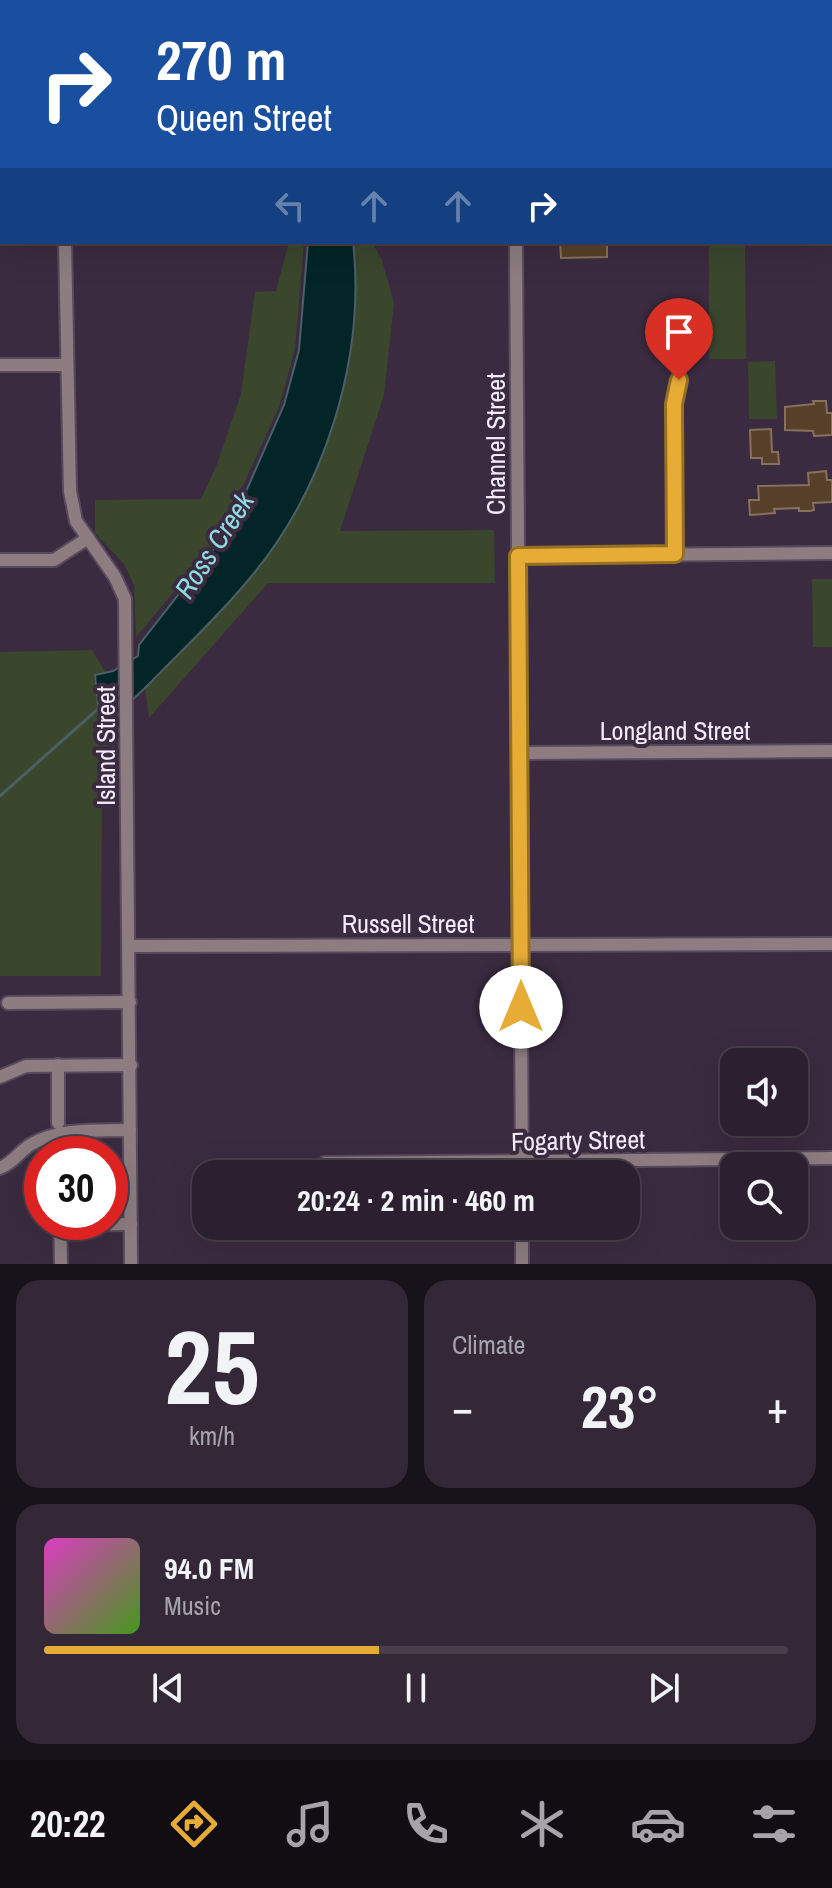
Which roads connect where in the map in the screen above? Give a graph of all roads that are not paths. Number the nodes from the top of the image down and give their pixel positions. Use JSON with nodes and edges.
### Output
{"nodes":[{"id":1,"x":65,"y":244,"type":"edge"},
{"id":2,"x":516,"y":244,"type":"edge"},
{"id":3,"x":0,"y":365,"type":"edge"},
{"id":4,"x":67,"y":365,"type":"junction"},
{"id":5,"x":679,"y":380,"type":"dead end"},
{"id":6,"x":88,"y":538,"type":"junction"},
{"id":7,"x":832,"y":553,"type":"edge"},
{"id":8,"x":675,"y":554,"type":"junction"},
{"id":9,"x":518,"y":556,"type":"junction"},
{"id":10,"x":0,"y":560,"type":"edge"},
{"id":11,"x":832,"y":751,"type":"edge"},
{"id":12,"x":519,"y":753,"type":"junction"},
{"id":13,"x":832,"y":944,"type":"edge"},
{"id":14,"x":520,"y":945,"type":"junction"},
{"id":15,"x":129,"y":946,"type":"junction"},
{"id":16,"x":130,"y":1002,"type":"junction"},
{"id":17,"x":8,"y":1003,"type":"dead end"},
{"id":18,"x":58,"y":1065,"type":"junction"},
{"id":19,"x":131,"y":1065,"type":"junction"},
{"id":20,"x":0,"y":1077,"type":"edge"},
{"id":21,"x":58,"y":1123,"type":"dead end"},
{"id":22,"x":130,"y":1130,"type":"junction"},
{"id":23,"x":832,"y":1158,"type":"edge"},
{"id":24,"x":522,"y":1160,"type":"edge"},
{"id":25,"x":640,"y":1164,"type":"edge"},
{"id":26,"x":0,"y":1168,"type":"edge"},
{"id":27,"x":128,"y":1224,"type":"edge"},
{"id":28,"x":131,"y":1224,"type":"junction"},
{"id":29,"x":60,"y":1240,"type":"edge"},
{"id":30,"x":522,"y":1240,"type":"edge"},
{"id":31,"x":61,"y":1264,"type":"edge"},
{"id":32,"x":131,"y":1264,"type":"edge"},
{"id":33,"x":522,"y":1264,"type":"edge"}],
"edges":[{"from":1,"to":4,"type":"street","name":"Island Street"},
{"from":2,"to":9,"type":"street","name":"Channel Street"},
{"from":3,"to":4,"type":"street"},
{"from":4,"to":6,"type":"street","name":"Island Street"},
{"from":5,"to":8,"type":"street"},
{"from":6,"to":10,"type":"street"},
{"from":6,"to":15,"type":"street","name":"Island Street"},
{"from":7,"to":8,"type":"street"},
{"from":8,"to":9,"type":"street"},
{"from":9,"to":12,"type":"street","name":"Channel Street"},
{"from":11,"to":12,"type":"street","name":"Longland Street"},
{"from":12,"to":14,"type":"street","name":"Channel Street"},
{"from":13,"to":14,"type":"street","name":"Russell Street"},
{"from":14,"to":15,"type":"street","name":"Russell Street"},
{"from":14,"to":24,"type":"street","name":"Channel Street"},
{"from":15,"to":16,"type":"street","name":"Island Street"},
{"from":16,"to":17,"type":"street"},
{"from":16,"to":19,"type":"street","name":"Island Street"},
{"from":18,"to":19,"type":"street"},
{"from":18,"to":20,"type":"street"},
{"from":18,"to":21,"type":"street"},
{"from":19,"to":22,"type":"street","name":"Island Street"},
{"from":22,"to":26,"type":"street"},
{"from":22,"to":28,"type":"street","name":"Island Street"},
{"from":23,"to":25,"type":"street","name":"Fogarty Street"},
{"from":27,"to":28,"type":"street"},
{"from":28,"to":32,"type":"street","name":"Island Street"},
{"from":29,"to":31,"type":"street"},
{"from":30,"to":33,"type":"street"}]}
